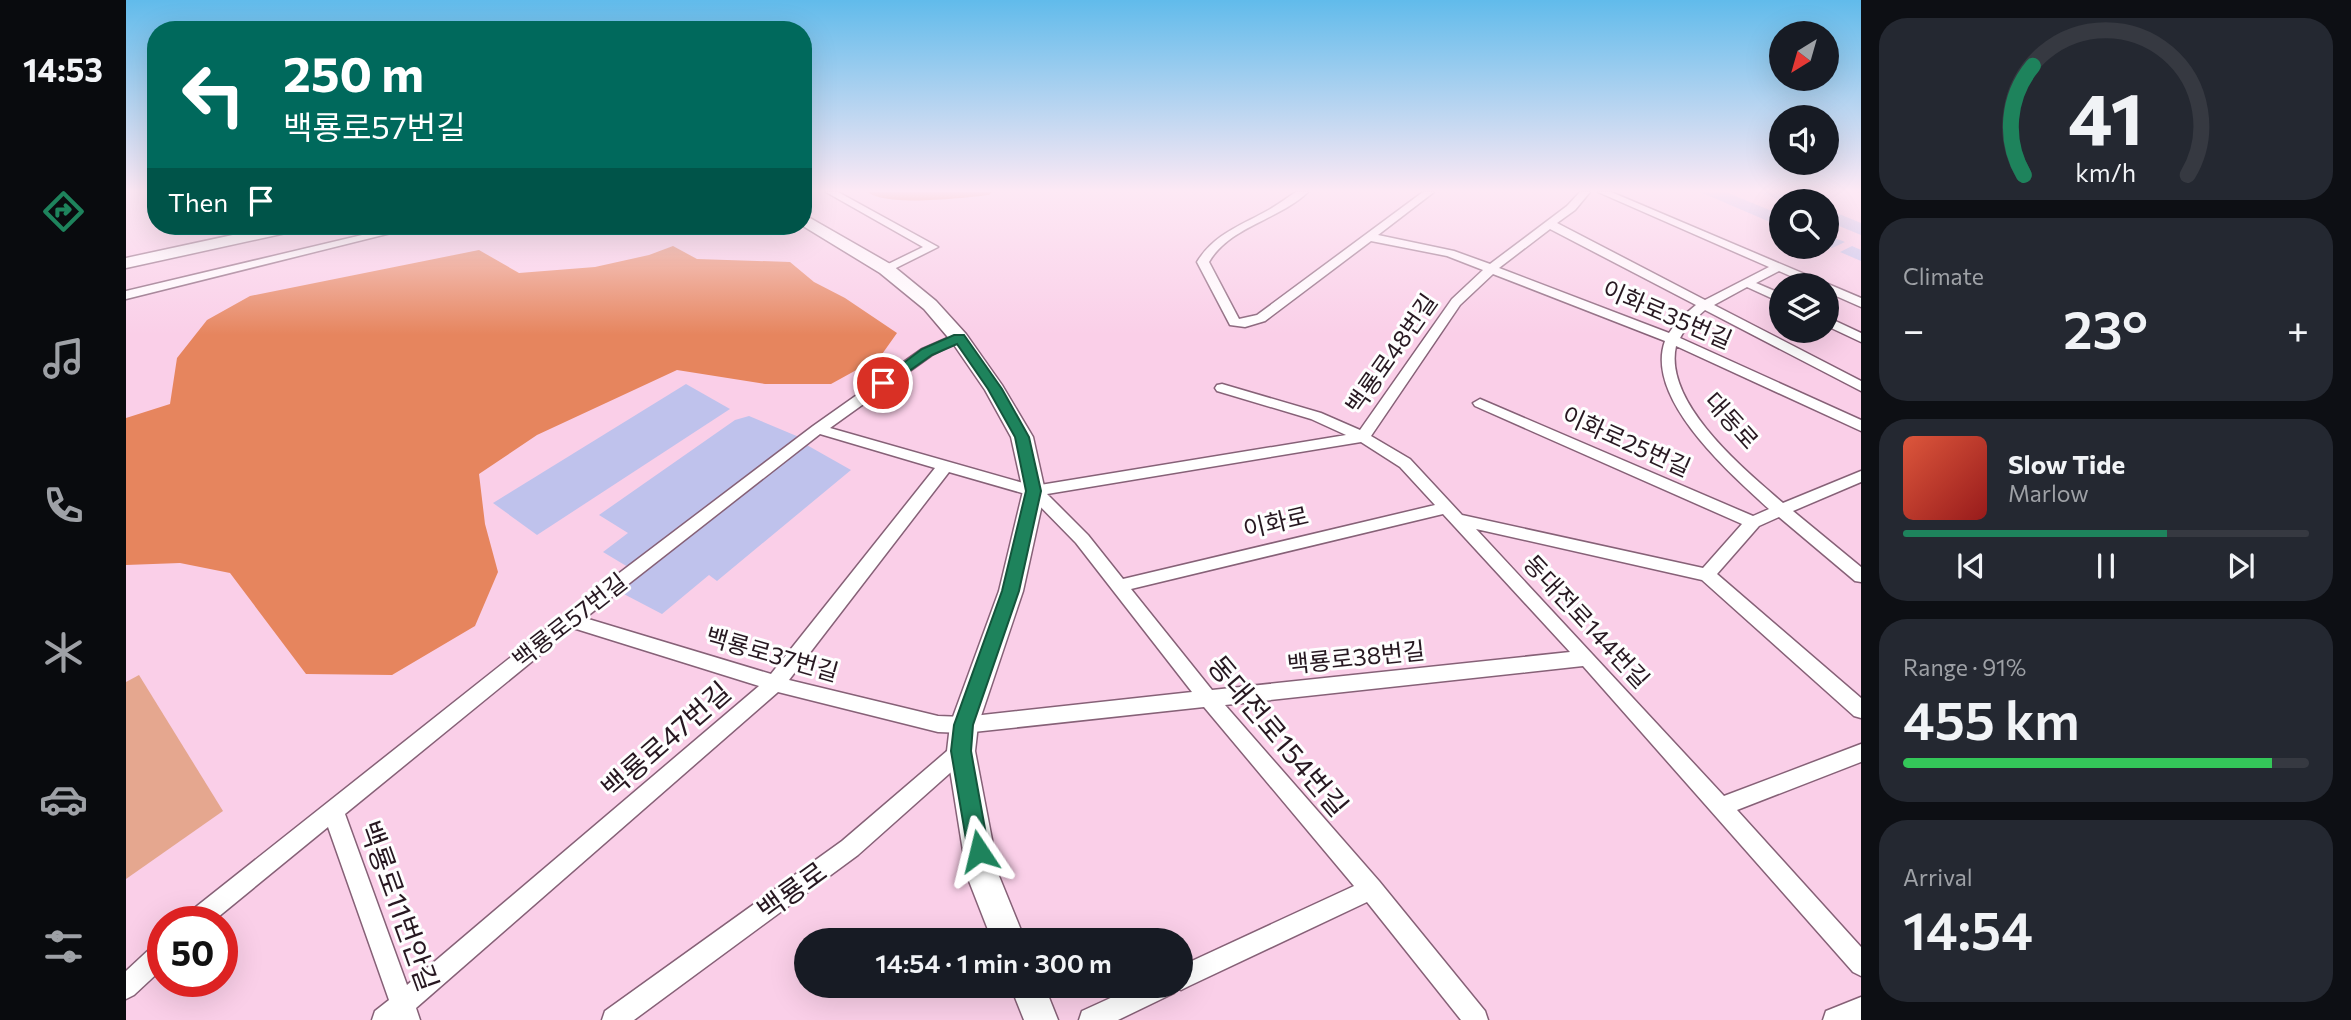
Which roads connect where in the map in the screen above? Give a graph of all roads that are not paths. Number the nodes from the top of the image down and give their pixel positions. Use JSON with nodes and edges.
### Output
{"nodes":[{"id":1,"x":233,"y":240,"type":"edge"},
{"id":2,"x":334,"y":240,"type":"edge"},
{"id":3,"x":837,"y":240,"type":"edge"},
{"id":4,"x":918,"y":240,"type":"edge"},
{"id":5,"x":1221,"y":240,"type":"edge"},
{"id":6,"x":1367,"y":240,"type":"edge"},
{"id":7,"x":1383,"y":240,"type":"edge"},
{"id":8,"x":1530,"y":240,"type":"edge"},
{"id":9,"x":1580,"y":240,"type":"edge"},
{"id":10,"x":1715,"y":240,"type":"edge"},
{"id":11,"x":126,"y":263,"type":"edge"},
{"id":12,"x":1779,"y":267,"type":"junction"},
{"id":13,"x":886,"y":269,"type":"junction"},
{"id":14,"x":1491,"y":269,"type":"junction"},
{"id":15,"x":1793,"y":273,"type":"edge"},
{"id":16,"x":1747,"y":283,"type":"junction"},
{"id":17,"x":1769,"y":293,"type":"edge"},
{"id":18,"x":1839,"y":293,"type":"edge"},
{"id":19,"x":126,"y":295,"type":"edge"},
{"id":20,"x":1860,"y":302,"type":"edge"},
{"id":21,"x":1707,"y":306,"type":"junction"},
{"id":22,"x":1839,"y":327,"type":"edge"},
{"id":23,"x":959,"y":338,"type":"junction"},
{"id":24,"x":1861,"y":338,"type":"edge"},
{"id":25,"x":1672,"y":339,"type":"junction"},
{"id":26,"x":1861,"y":387,"type":"edge"},
{"id":27,"x":1222,"y":388,"type":"dead end"},
{"id":28,"x":1480,"y":403,"type":"dead end"},
{"id":29,"x":1861,"y":426,"type":"edge"},
{"id":30,"x":818,"y":429,"type":"junction"},
{"id":31,"x":1363,"y":437,"type":"junction"},
{"id":32,"x":945,"y":466,"type":"junction"},
{"id":33,"x":1861,"y":475,"type":"edge"},
{"id":34,"x":1034,"y":491,"type":"junction"},
{"id":35,"x":1783,"y":510,"type":"junction"},
{"id":36,"x":1450,"y":513,"type":"junction"},
{"id":37,"x":1753,"y":522,"type":"junction"},
{"id":38,"x":1707,"y":575,"type":"junction"},
{"id":39,"x":1861,"y":576,"type":"edge"},
{"id":40,"x":1119,"y":586,"type":"junction"},
{"id":41,"x":570,"y":620,"type":"junction"},
{"id":42,"x":1587,"y":658,"type":"junction"},
{"id":43,"x":775,"y":683,"type":"junction"},
{"id":44,"x":1208,"y":699,"type":"junction"},
{"id":45,"x":1861,"y":710,"type":"edge"},
{"id":46,"x":964,"y":725,"type":"junction"},
{"id":47,"x":961,"y":751,"type":"junction"},
{"id":48,"x":1861,"y":753,"type":"edge"},
{"id":49,"x":1722,"y":806,"type":"junction"},
{"id":50,"x":333,"y":811,"type":"junction"},
{"id":51,"x":1371,"y":889,"type":"junction"},
{"id":52,"x":215,"y":906,"type":"edge"},
{"id":53,"x":1004,"y":928,"type":"edge"},
{"id":54,"x":1861,"y":964,"type":"edge"},
{"id":55,"x":147,"y":967,"type":"edge"},
{"id":56,"x":1193,"y":972,"type":"edge"},
{"id":57,"x":126,"y":987,"type":"edge"},
{"id":58,"x":1032,"y":998,"type":"edge"},
{"id":59,"x":1138,"y":998,"type":"edge"},
{"id":60,"x":1861,"y":1009,"type":"edge"},
{"id":61,"x":405,"y":1012,"type":"edge"},
{"id":62,"x":384,"y":1020,"type":"edge"},
{"id":63,"x":614,"y":1020,"type":"edge"},
{"id":64,"x":1041,"y":1020,"type":"edge"},
{"id":65,"x":1091,"y":1020,"type":"edge"},
{"id":66,"x":1476,"y":1020,"type":"edge"},
{"id":67,"x":1835,"y":1020,"type":"edge"}],
"edges":[{"from":1,"to":11,"type":"main road"},
{"from":2,"to":19,"type":"street"},
{"from":3,"to":13,"type":"main road"},
{"from":4,"to":13,"type":"street"},
{"from":5,"to":6,"type":"street"},
{"from":7,"to":14,"type":"street","name":"이화로35번길"},
{"from":8,"to":14,"type":"street","name":"백룡로48번길"},
{"from":9,"to":21,"type":"street"},
{"from":10,"to":12,"type":"street"},
{"from":12,"to":15,"type":"street"},
{"from":12,"to":16,"type":"street"},
{"from":13,"to":23,"type":"main road"},
{"from":14,"to":25,"type":"street","name":"이화로35번길"},
{"from":14,"to":31,"type":"street","name":"백룡로48번길"},
{"from":16,"to":17,"type":"street"},
{"from":16,"to":21,"type":"street"},
{"from":18,"to":20,"type":"street"},
{"from":21,"to":25,"type":"street"},
{"from":21,"to":26,"type":"street"},
{"from":22,"to":24,"type":"street"},
{"from":23,"to":30,"type":"street","name":"백룡로57번길"},
{"from":23,"to":34,"type":"main road"},
{"from":25,"to":29,"type":"street","name":"이화로35번길"},
{"from":25,"to":35,"type":"street","name":"대동로"},
{"from":27,"to":31,"type":"street","name":"동대전로144번길"},
{"from":28,"to":37,"type":"street","name":"이화로25번길"},
{"from":30,"to":32,"type":"street"},
{"from":30,"to":41,"type":"street","name":"백룡로57번길"},
{"from":31,"to":34,"type":"street","name":"백룡로48번길"},
{"from":31,"to":36,"type":"street","name":"동대전로144번길"},
{"from":32,"to":34,"type":"street"},
{"from":32,"to":43,"type":"street","name":"백룡로47번길"},
{"from":33,"to":35,"type":"street"},
{"from":34,"to":40,"type":"street","name":"동대전로154번길"},
{"from":34,"to":46,"type":"main road"},
{"from":35,"to":37,"type":"street"},
{"from":35,"to":39,"type":"street","name":"대동로"},
{"from":36,"to":38,"type":"street","name":"이화로"},
{"from":36,"to":40,"type":"street","name":"이화로"},
{"from":36,"to":42,"type":"street","name":"동대전로144번길"},
{"from":37,"to":38,"type":"street"},
{"from":38,"to":45,"type":"street","name":"이화로"},
{"from":40,"to":44,"type":"street","name":"동대전로154번길"},
{"from":41,"to":43,"type":"street","name":"백룡로37번길"},
{"from":41,"to":50,"type":"street","name":"백룡로57번길"},
{"from":42,"to":44,"type":"street","name":"백룡로38번길"},
{"from":42,"to":49,"type":"street","name":"동대전로144번길"},
{"from":43,"to":46,"type":"street","name":"백룡로37번길"},
{"from":43,"to":61,"type":"street","name":"백룡로47번길"},
{"from":44,"to":46,"type":"street","name":"백룡로38번길"},
{"from":44,"to":51,"type":"street","name":"동대전로154번길"},
{"from":46,"to":47,"type":"main road"},
{"from":47,"to":53,"type":"main road"},
{"from":47,"to":63,"type":"street","name":"백룡로"},
{"from":48,"to":49,"type":"street"},
{"from":49,"to":54,"type":"street","name":"동대전로144번길"},
{"from":50,"to":52,"type":"street","name":"백룡로57번길"},
{"from":50,"to":61,"type":"street","name":"백룡로11번안길"},
{"from":51,"to":56,"type":"street"},
{"from":51,"to":66,"type":"street","name":"동대전로154번길"},
{"from":55,"to":57,"type":"street"},
{"from":58,"to":64,"type":"main road"},
{"from":59,"to":65,"type":"street"},
{"from":60,"to":67,"type":"street"},
{"from":61,"to":62,"type":"street","name":"백룡로47번길"}]}
